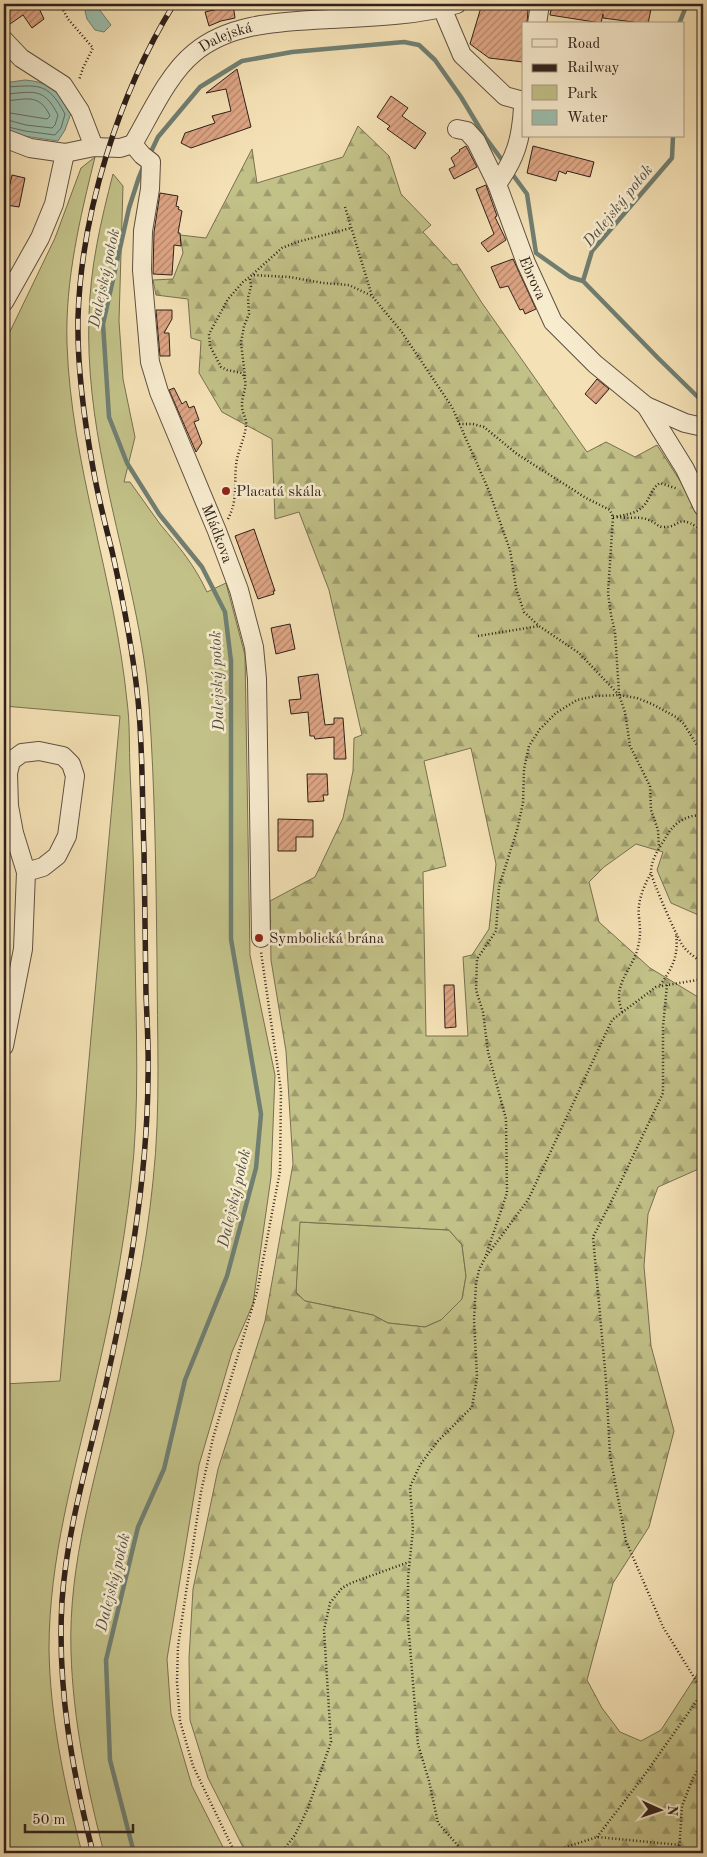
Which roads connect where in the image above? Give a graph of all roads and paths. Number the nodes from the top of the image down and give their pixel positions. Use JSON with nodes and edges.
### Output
{"nodes":[{"id":1,"x":60,"y":4,"type":"edge"},
{"id":2,"x":540,"y":4,"type":"edge"},
{"id":3,"x":449,"y":6,"type":"edge"},
{"id":4,"x":537,"y":22,"type":"edge"},
{"id":5,"x":4,"y":40,"type":"edge"},
{"id":6,"x":73,"y":100,"type":"junction"},
{"id":7,"x":522,"y":101,"type":"edge"},
{"id":8,"x":522,"y":120,"type":"edge"},
{"id":9,"x":456,"y":129,"type":"dead end"},
{"id":10,"x":4,"y":138,"type":"edge"},
{"id":11,"x":94,"y":147,"type":"junction"},
{"id":12,"x":65,"y":152,"type":"junction"},
{"id":13,"x":142,"y":154,"type":"junction"},
{"id":14,"x":504,"y":174,"type":"junction"},
{"id":15,"x":345,"y":207,"type":"dead end"},
{"id":16,"x":351,"y":228,"type":"junction"},
{"id":17,"x":250,"y":276,"type":"junction"},
{"id":18,"x":372,"y":296,"type":"junction"},
{"id":19,"x":4,"y":302,"type":"edge"},
{"id":20,"x":245,"y":377,"type":"junction"},
{"id":21,"x":646,"y":406,"type":"junction"},
{"id":22,"x":459,"y":424,"type":"junction"},
{"id":23,"x":703,"y":427,"type":"edge"},
{"id":24,"x":685,"y":469,"type":"junction"},
{"id":25,"x":703,"y":507,"type":"edge"},
{"id":26,"x":613,"y":517,"type":"junction"},
{"id":27,"x":703,"y":526,"type":"edge"},
{"id":28,"x":217,"y":531,"type":"junction"},
{"id":29,"x":539,"y":626,"type":"junction"},
{"id":30,"x":478,"y":636,"type":"dead end"},
{"id":31,"x":619,"y":695,"type":"junction"},
{"id":32,"x":703,"y":755,"type":"edge"},
{"id":33,"x":703,"y":815,"type":"edge"},
{"id":34,"x":659,"y":848,"type":"junction"},
{"id":35,"x":26,"y":872,"type":"junction"},
{"id":36,"x":651,"y":873,"type":"junction"},
{"id":37,"x":675,"y":932,"type":"junction"},
{"id":38,"x":260,"y":938,"type":"joint"},
{"id":39,"x":703,"y":964,"type":"edge"},
{"id":40,"x":703,"y":979,"type":"edge"},
{"id":41,"x":666,"y":985,"type":"junction"},
{"id":42,"x":660,"y":986,"type":"junction"},
{"id":43,"x":622,"y":1012,"type":"junction"},
{"id":44,"x":4,"y":1046,"type":"edge"},
{"id":45,"x":485,"y":1258,"type":"junction"},
{"id":46,"x":409,"y":1562,"type":"junction"},
{"id":47,"x":703,"y":1692,"type":"edge"},
{"id":48,"x":703,"y":1761,"type":"edge"},
{"id":49,"x":597,"y":1837,"type":"junction"},
{"id":50,"x":680,"y":1844,"type":"junction"},
{"id":51,"x":235,"y":1853,"type":"edge"},
{"id":52,"x":281,"y":1853,"type":"edge"},
{"id":53,"x":470,"y":1853,"type":"edge"},
{"id":54,"x":548,"y":1853,"type":"edge"},
{"id":55,"x":679,"y":1853,"type":"edge"}],
"edges":[{"from":1,"to":6,"type":"path"},
{"from":2,"to":4,"type":"street"},
{"from":3,"to":7,"type":"street"},
{"from":3,"to":13,"type":"street","name":"Dalejská"},
{"from":5,"to":6,"type":"street"},
{"from":6,"to":11,"type":"street"},
{"from":8,"to":14,"type":"street"},
{"from":9,"to":14,"type":"street","name":"Ebrova"},
{"from":10,"to":12,"type":"street"},
{"from":11,"to":12,"type":"street"},
{"from":11,"to":13,"type":"street"},
{"from":12,"to":19,"type":"street"},
{"from":13,"to":28,"type":"street","name":"Mládkova"},
{"from":14,"to":21,"type":"street","name":"Ebrova"},
{"from":15,"to":16,"type":"path"},
{"from":16,"to":17,"type":"path"},
{"from":16,"to":18,"type":"path"},
{"from":17,"to":18,"type":"path"},
{"from":17,"to":20,"type":"path"},
{"from":17,"to":20,"type":"path"},
{"from":18,"to":22,"type":"path"},
{"from":20,"to":28,"type":"path"},
{"from":21,"to":23,"type":"street"},
{"from":21,"to":24,"type":"street"},
{"from":22,"to":26,"type":"path"},
{"from":22,"to":29,"type":"path"},
{"from":24,"to":25,"type":"street"},
{"from":24,"to":26,"type":"path"},
{"from":26,"to":27,"type":"path"},
{"from":26,"to":31,"type":"path"},
{"from":28,"to":38,"type":"street","name":"Mládkova"},
{"from":29,"to":30,"type":"path"},
{"from":29,"to":31,"type":"path"},
{"from":31,"to":32,"type":"path"},
{"from":31,"to":34,"type":"path"},
{"from":31,"to":45,"type":"path"},
{"from":33,"to":34,"type":"path"},
{"from":34,"to":36,"type":"path"},
{"from":35,"to":35,"type":"street"},
{"from":35,"to":44,"type":"street"},
{"from":36,"to":37,"type":"path"},
{"from":36,"to":43,"type":"path"},
{"from":37,"to":39,"type":"path"},
{"from":37,"to":42,"type":"path"},
{"from":38,"to":51,"type":"path"},
{"from":40,"to":41,"type":"path"},
{"from":41,"to":42,"type":"path"},
{"from":41,"to":47,"type":"path"},
{"from":42,"to":43,"type":"path"},
{"from":43,"to":45,"type":"path"},
{"from":45,"to":46,"type":"path"},
{"from":46,"to":52,"type":"path"},
{"from":46,"to":53,"type":"path"},
{"from":47,"to":49,"type":"path"},
{"from":48,"to":50,"type":"path"},
{"from":49,"to":50,"type":"path"},
{"from":49,"to":54,"type":"path"},
{"from":50,"to":55,"type":"path"}]}
